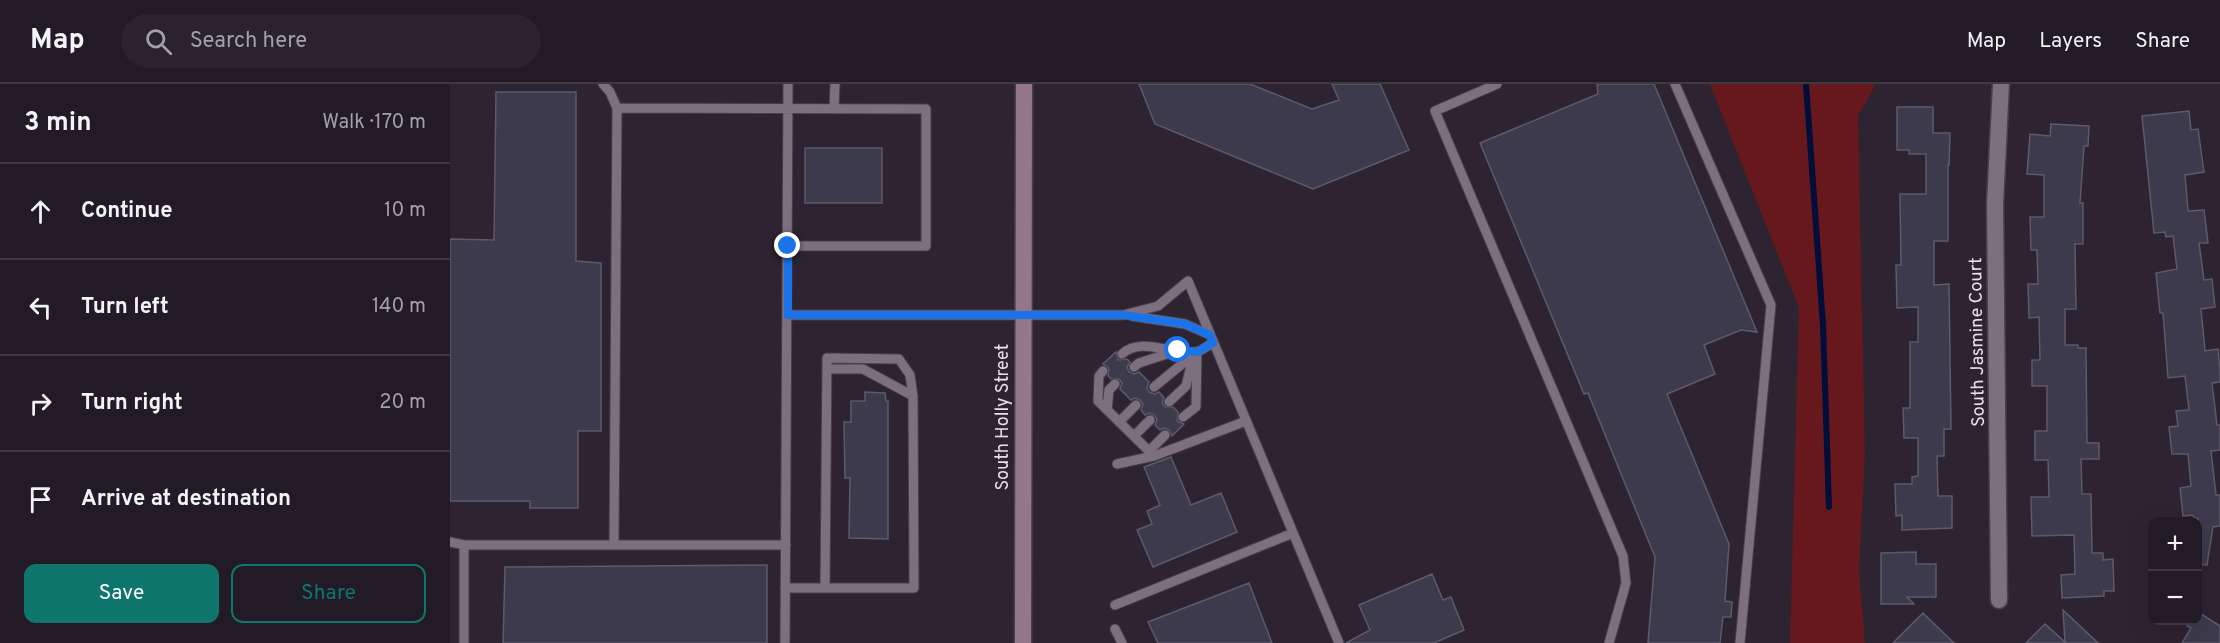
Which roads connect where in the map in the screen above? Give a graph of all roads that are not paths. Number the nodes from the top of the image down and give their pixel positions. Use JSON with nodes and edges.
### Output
{"nodes":[{"id":1,"x":603,"y":84,"type":"edge"},
{"id":2,"x":788,"y":84,"type":"edge"},
{"id":3,"x":835,"y":84,"type":"edge"},
{"id":4,"x":1024,"y":84,"type":"edge"},
{"id":5,"x":1497,"y":84,"type":"edge"},
{"id":6,"x":1675,"y":84,"type":"edge"},
{"id":7,"x":2001,"y":84,"type":"edge"},
{"id":8,"x":617,"y":108,"type":"junction"},
{"id":9,"x":788,"y":108,"type":"junction"},
{"id":10,"x":834,"y":109,"type":"junction"},
{"id":11,"x":788,"y":246,"type":"junction"},
{"id":12,"x":1023,"y":314,"type":"junction"},
{"id":13,"x":788,"y":315,"type":"junction"},
{"id":14,"x":1123,"y":315,"type":"junction"},
{"id":15,"x":1212,"y":339,"type":"junction"},
{"id":16,"x":1178,"y":350,"type":"junction"},
{"id":17,"x":1195,"y":353,"type":"junction"},
{"id":18,"x":1122,"y":354,"type":"dead end"},
{"id":19,"x":1134,"y":367,"type":"dead end"},
{"id":20,"x":827,"y":369,"type":"junction"},
{"id":21,"x":1103,"y":371,"type":"dead end"},
{"id":22,"x":1115,"y":384,"type":"dead end"},
{"id":23,"x":1154,"y":387,"type":"dead end"},
{"id":24,"x":913,"y":396,"type":"junction"},
{"id":25,"x":1169,"y":402,"type":"dead end"},
{"id":26,"x":1136,"y":405,"type":"dead end"},
{"id":27,"x":1107,"y":410,"type":"junction"},
{"id":28,"x":1183,"y":417,"type":"dead end"},
{"id":29,"x":1150,"y":420,"type":"dead end"},
{"id":30,"x":1246,"y":421,"type":"junction"},
{"id":31,"x":1119,"y":422,"type":"junction"},
{"id":32,"x":1165,"y":435,"type":"dead end"},
{"id":33,"x":1134,"y":436,"type":"junction"},
{"id":34,"x":1151,"y":454,"type":"junction"},
{"id":35,"x":1117,"y":464,"type":"dead end"},
{"id":36,"x":1293,"y":533,"type":"junction"},
{"id":37,"x":450,"y":542,"type":"edge"},
{"id":38,"x":464,"y":544,"type":"junction"},
{"id":39,"x":614,"y":544,"type":"junction"},
{"id":40,"x":786,"y":544,"type":"junction"},
{"id":41,"x":785,"y":588,"type":"junction"},
{"id":42,"x":825,"y":588,"type":"junction"},
{"id":43,"x":1999,"y":600,"type":"dead end"},
{"id":44,"x":1115,"y":605,"type":"dead end"},
{"id":45,"x":1115,"y":629,"type":"dead end"},
{"id":46,"x":464,"y":643,"type":"edge"},
{"id":47,"x":785,"y":643,"type":"edge"},
{"id":48,"x":1023,"y":643,"type":"edge"},
{"id":49,"x":1122,"y":643,"type":"edge"},
{"id":50,"x":1339,"y":643,"type":"edge"},
{"id":51,"x":1609,"y":643,"type":"edge"},
{"id":52,"x":1740,"y":643,"type":"edge"}],
"edges":[{"from":1,"to":8,"type":"lane"},
{"from":2,"to":9,"type":"lane"},
{"from":3,"to":10,"type":"lane"},
{"from":4,"to":12,"type":"main road","name":"South Holly Street"},
{"from":5,"to":51,"type":"lane"},
{"from":6,"to":52,"type":"lane"},
{"from":7,"to":43,"type":"street","name":"South Jasmine Court"},
{"from":8,"to":9,"type":"lane"},
{"from":8,"to":39,"type":"lane"},
{"from":9,"to":10,"type":"lane"},
{"from":9,"to":11,"type":"lane"},
{"from":10,"to":11,"type":"lane"},
{"from":11,"to":13,"type":"lane"},
{"from":12,"to":13,"type":"lane"},
{"from":12,"to":14,"type":"lane"},
{"from":12,"to":48,"type":"main road","name":"South Holly Street"},
{"from":13,"to":40,"type":"lane"},
{"from":14,"to":15,"type":"lane"},
{"from":14,"to":15,"type":"lane"},
{"from":15,"to":17,"type":"lane"},
{"from":15,"to":30,"type":"lane"},
{"from":16,"to":17,"type":"lane"},
{"from":16,"to":18,"type":"lane"},
{"from":16,"to":19,"type":"lane"},
{"from":17,"to":23,"type":"lane"},
{"from":17,"to":25,"type":"lane"},
{"from":17,"to":28,"type":"lane"},
{"from":20,"to":24,"type":"lane"},
{"from":20,"to":24,"type":"lane"},
{"from":20,"to":42,"type":"lane"},
{"from":21,"to":27,"type":"lane"},
{"from":22,"to":27,"type":"lane"},
{"from":24,"to":42,"type":"lane"},
{"from":26,"to":31,"type":"lane"},
{"from":27,"to":31,"type":"lane"},
{"from":29,"to":33,"type":"lane"},
{"from":30,"to":34,"type":"lane"},
{"from":30,"to":36,"type":"lane"},
{"from":31,"to":33,"type":"lane"},
{"from":32,"to":34,"type":"lane"},
{"from":33,"to":34,"type":"lane"},
{"from":34,"to":35,"type":"lane"},
{"from":36,"to":44,"type":"lane"},
{"from":36,"to":50,"type":"lane"},
{"from":37,"to":38,"type":"lane"},
{"from":38,"to":39,"type":"lane"},
{"from":38,"to":46,"type":"lane"},
{"from":39,"to":40,"type":"lane"},
{"from":40,"to":41,"type":"lane"},
{"from":41,"to":42,"type":"lane"},
{"from":41,"to":47,"type":"lane"},
{"from":45,"to":49,"type":"lane"}]}
